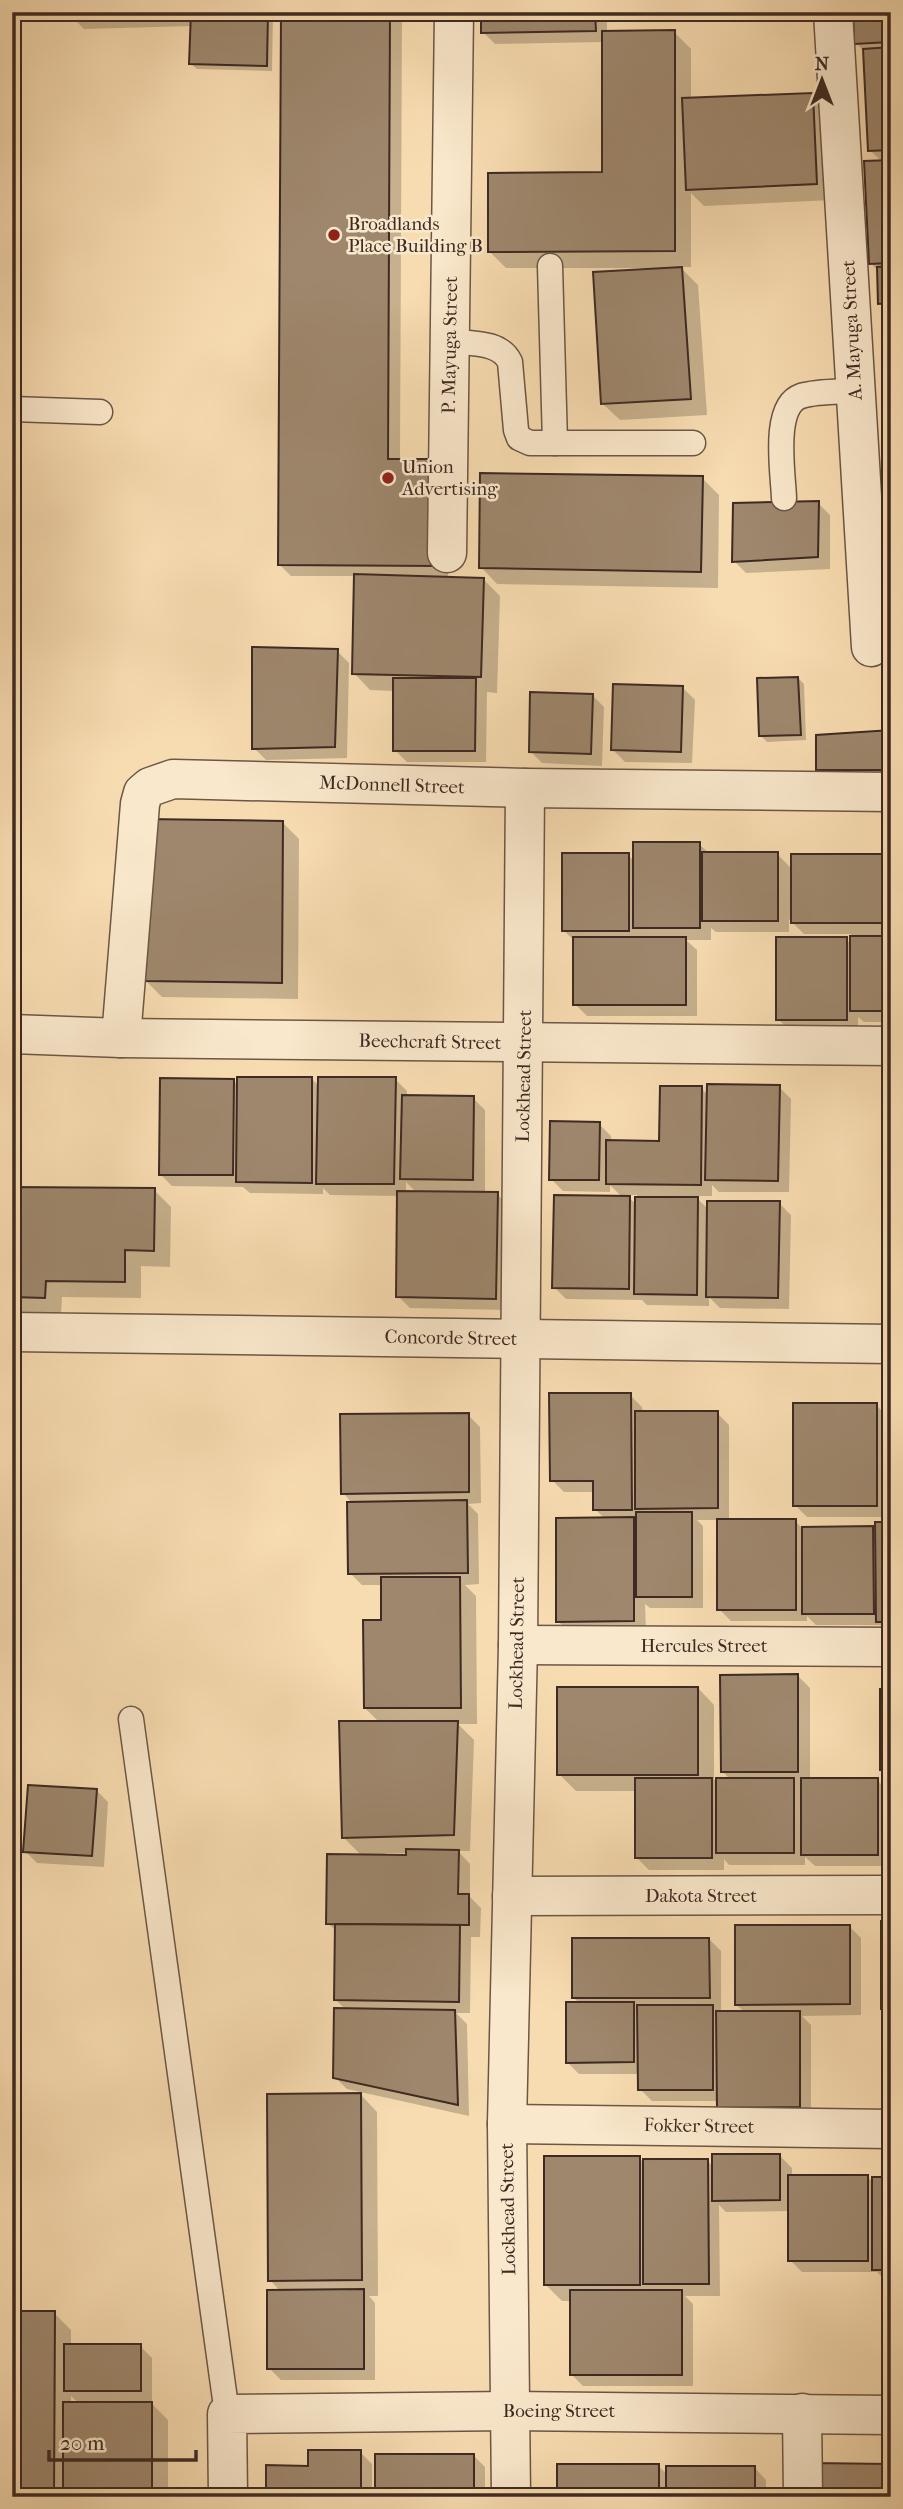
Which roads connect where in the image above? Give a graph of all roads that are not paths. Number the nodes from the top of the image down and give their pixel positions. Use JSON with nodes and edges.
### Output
{"nodes":[{"id":1,"x":454,"y":12,"type":"edge"},
{"id":2,"x":833,"y":12,"type":"edge"},
{"id":3,"x":550,"y":266,"type":"dead end"},
{"id":4,"x":450,"y":341,"type":"junction"},
{"id":5,"x":855,"y":391,"type":"junction"},
{"id":6,"x":12,"y":409,"type":"edge"},
{"id":7,"x":100,"y":412,"type":"dead end"},
{"id":8,"x":555,"y":443,"type":"junction"},
{"id":9,"x":693,"y":443,"type":"dead end"},
{"id":10,"x":784,"y":498,"type":"dead end"},
{"id":11,"x":447,"y":553,"type":"dead end"},
{"id":12,"x":871,"y":647,"type":"dead end"},
{"id":13,"x":526,"y":788,"type":"junction"},
{"id":14,"x":891,"y":792,"type":"edge"},
{"id":15,"x":12,"y":1034,"type":"edge"},
{"id":16,"x":121,"y":1038,"type":"junction"},
{"id":17,"x":525,"y":1044,"type":"junction"},
{"id":18,"x":891,"y":1046,"type":"edge"},
{"id":19,"x":12,"y":1332,"type":"edge"},
{"id":20,"x":518,"y":1339,"type":"junction"},
{"id":21,"x":891,"y":1344,"type":"edge"},
{"id":22,"x":517,"y":1645,"type":"junction"},
{"id":23,"x":891,"y":1647,"type":"edge"},
{"id":24,"x":131,"y":1719,"type":"dead end"},
{"id":25,"x":891,"y":1895,"type":"edge"},
{"id":26,"x":512,"y":1896,"type":"junction"},
{"id":27,"x":507,"y":2124,"type":"junction"},
{"id":28,"x":891,"y":2129,"type":"edge"},
{"id":29,"x":510,"y":2411,"type":"junction"},
{"id":30,"x":802,"y":2413,"type":"junction"},
{"id":31,"x":227,"y":2414,"type":"junction"},
{"id":32,"x":891,"y":2415,"type":"edge"},
{"id":33,"x":228,"y":2497,"type":"edge"},
{"id":34,"x":511,"y":2497,"type":"edge"},
{"id":35,"x":803,"y":2497,"type":"edge"}],
"edges":[{"from":1,"to":4,"type":"street","name":"P. Mayuga Street"},
{"from":2,"to":5,"type":"street","name":"A. Mayuga Street"},
{"from":3,"to":8,"type":"lane"},
{"from":4,"to":8,"type":"lane"},
{"from":4,"to":11,"type":"street","name":"P. Mayuga Street"},
{"from":5,"to":10,"type":"lane"},
{"from":5,"to":12,"type":"street","name":"A. Mayuga Street"},
{"from":6,"to":7,"type":"lane"},
{"from":8,"to":9,"type":"lane"},
{"from":13,"to":14,"type":"street","name":"McDonnell Street"},
{"from":13,"to":16,"type":"street","name":"McDonnell Street"},
{"from":13,"to":17,"type":"street","name":"Lockhead Street"},
{"from":15,"to":16,"type":"street","name":"Beechcraft Street"},
{"from":16,"to":17,"type":"street","name":"Beechcraft Street"},
{"from":17,"to":18,"type":"street","name":"Beechcraft Street"},
{"from":17,"to":20,"type":"street","name":"Lockhead Street"},
{"from":19,"to":20,"type":"street","name":"Concorde Street"},
{"from":20,"to":21,"type":"street","name":"Concorde Street"},
{"from":20,"to":22,"type":"street","name":"Lockhead Street"},
{"from":22,"to":23,"type":"street","name":"Hercules Street"},
{"from":22,"to":26,"type":"street","name":"Lockhead Street"},
{"from":24,"to":31,"type":"lane"},
{"from":25,"to":26,"type":"street","name":"Dakota Street"},
{"from":26,"to":27,"type":"street","name":"Lockhead Street"},
{"from":27,"to":28,"type":"street","name":"Fokker Street"},
{"from":27,"to":29,"type":"street","name":"Lockhead Street"},
{"from":29,"to":30,"type":"street","name":"Boeing Street"},
{"from":29,"to":31,"type":"street","name":"Boeing Street"},
{"from":29,"to":34,"type":"street","name":"Lockhead Street"},
{"from":30,"to":32,"type":"street","name":"Boeing Street"},
{"from":30,"to":35,"type":"street"},
{"from":31,"to":33,"type":"street"}]}
